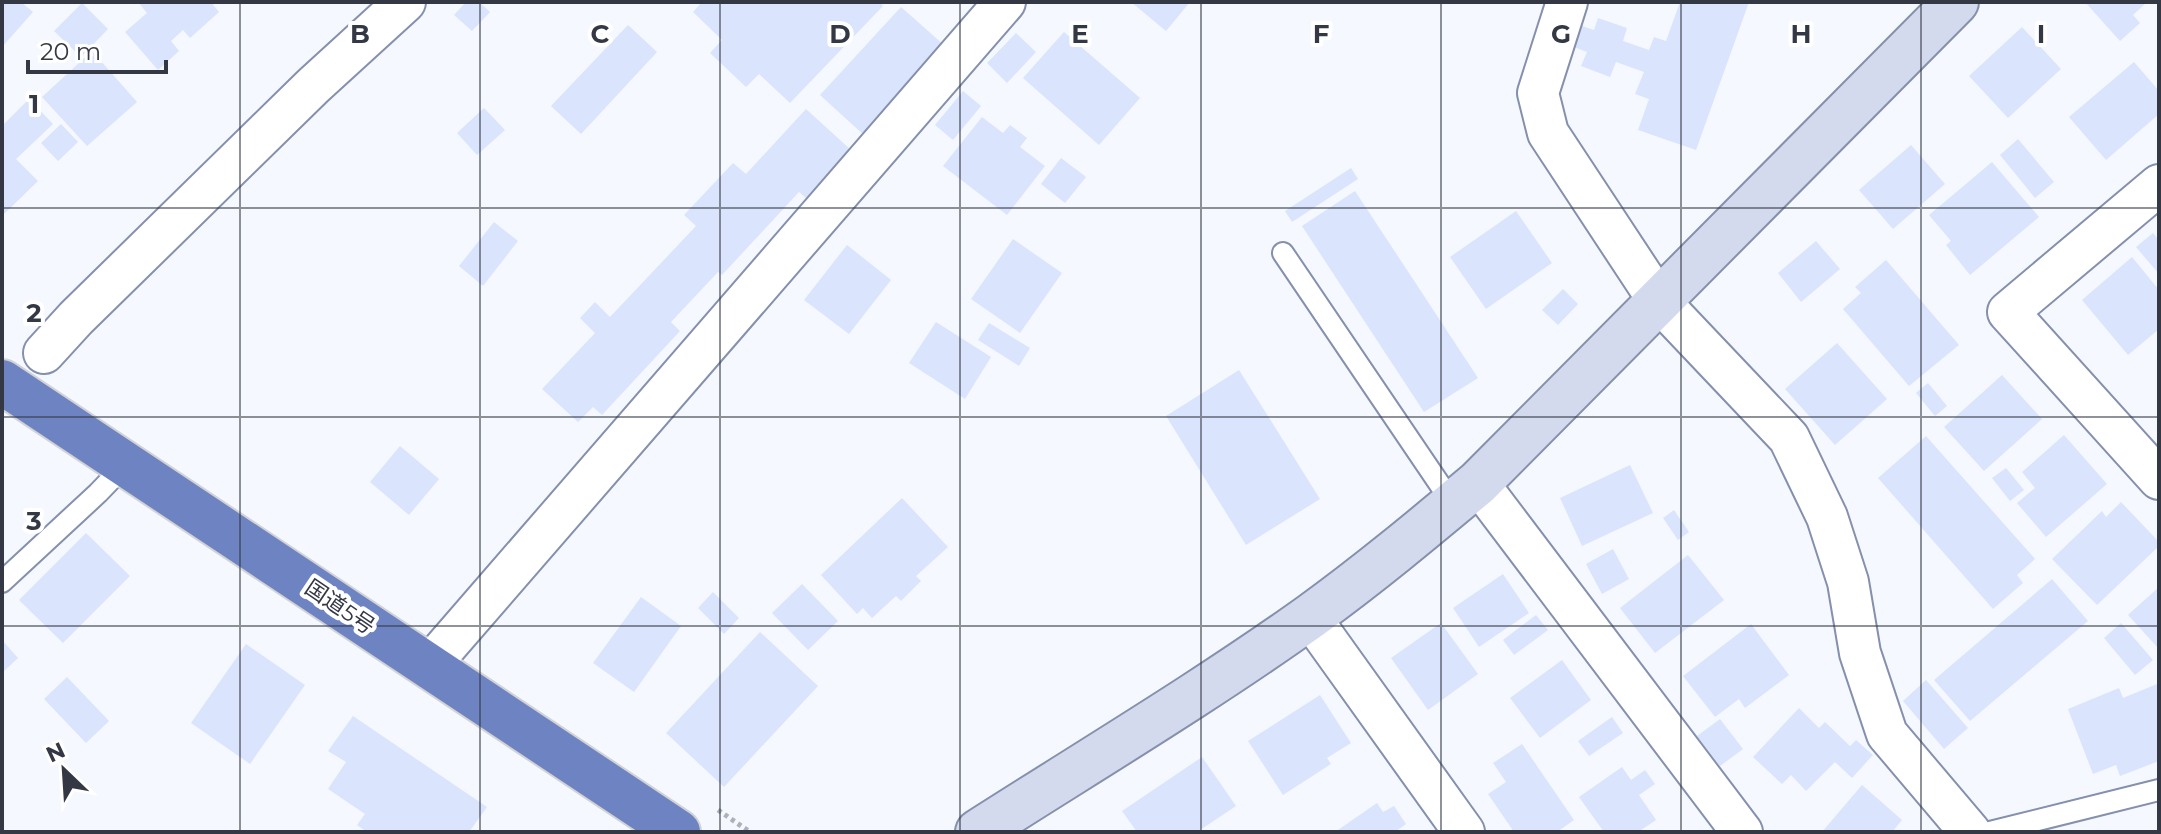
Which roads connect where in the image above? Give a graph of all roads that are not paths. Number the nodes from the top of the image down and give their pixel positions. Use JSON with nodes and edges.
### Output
{"nodes":[{"id":1,"x":405,"y":2,"type":"edge"},
{"id":2,"x":1005,"y":2,"type":"edge"},
{"id":3,"x":1567,"y":2,"type":"edge"},
{"id":4,"x":1956,"y":2,"type":"edge"},
{"id":5,"x":2159,"y":185,"type":"edge"},
{"id":6,"x":1283,"y":253,"type":"dead end"},
{"id":7,"x":1658,"y":300,"type":"junction"},
{"id":8,"x":44,"y":353,"type":"dead end"},
{"id":9,"x":2,"y":382,"type":"edge"},
{"id":10,"x":126,"y":464,"type":"junction"},
{"id":11,"x":2159,"y":479,"type":"edge"},
{"id":12,"x":1466,"y":493,"type":"junction"},
{"id":13,"x":2,"y":582,"type":"edge"},
{"id":14,"x":1310,"y":617,"type":"junction"},
{"id":15,"x":429,"y":666,"type":"junction"},
{"id":16,"x":2159,"y":790,"type":"edge"},
{"id":17,"x":678,"y":832,"type":"edge"},
{"id":18,"x":978,"y":832,"type":"edge"},
{"id":19,"x":1464,"y":832,"type":"edge"},
{"id":20,"x":1742,"y":832,"type":"edge"},
{"id":21,"x":1970,"y":832,"type":"edge"},
{"id":22,"x":1990,"y":832,"type":"edge"}],
"edges":[{"from":1,"to":8,"type":"street"},
{"from":2,"to":15,"type":"street"},
{"from":3,"to":7,"type":"street"},
{"from":4,"to":7,"type":"street"},
{"from":5,"to":11,"type":"street"},
{"from":6,"to":12,"type":"lane"},
{"from":7,"to":12,"type":"street"},
{"from":7,"to":21,"type":"street"},
{"from":9,"to":10,"type":"highway","name":"国道5号"},
{"from":10,"to":13,"type":"lane"},
{"from":10,"to":15,"type":"highway","name":"国道5号"},
{"from":12,"to":14,"type":"street"},
{"from":12,"to":20,"type":"street"},
{"from":14,"to":18,"type":"street"},
{"from":14,"to":19,"type":"street"},
{"from":15,"to":17,"type":"highway","name":"国道5号"},
{"from":16,"to":22,"type":"lane"}]}
